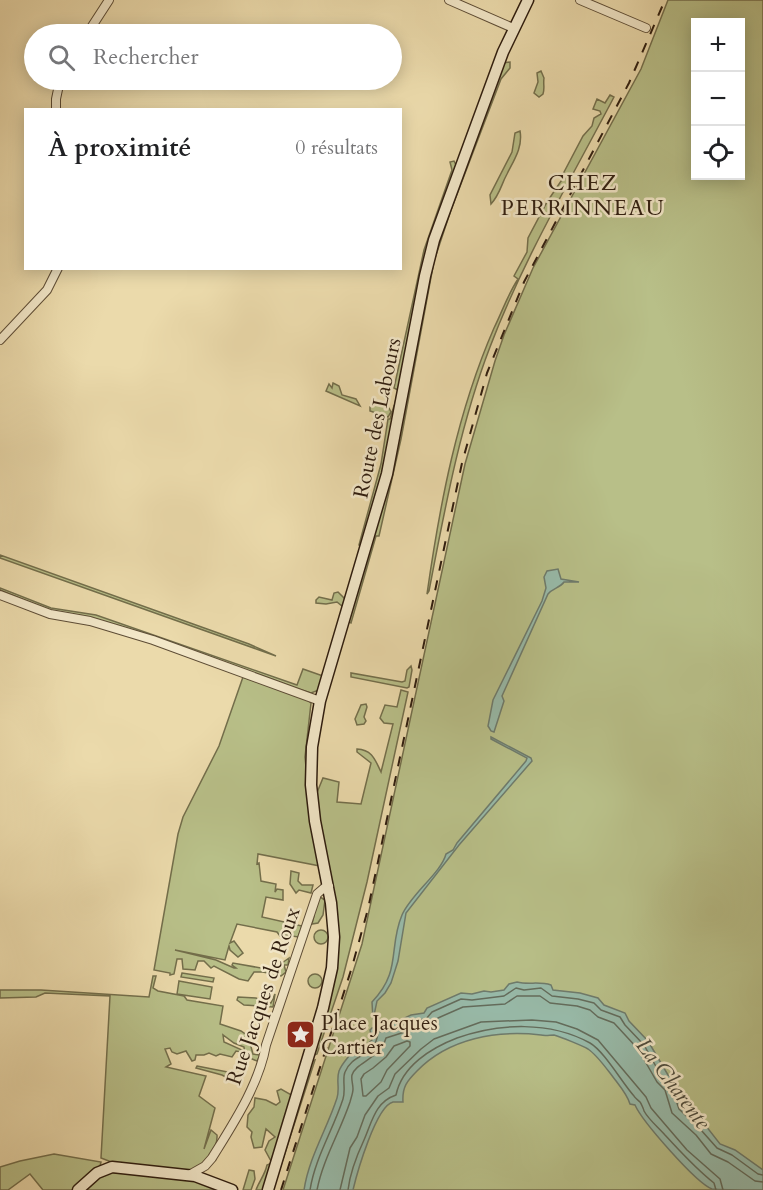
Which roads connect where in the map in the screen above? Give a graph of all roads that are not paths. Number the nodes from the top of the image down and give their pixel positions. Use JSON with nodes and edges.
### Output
{"nodes":[{"id":1,"x":109,"y":0,"type":"edge"},
{"id":2,"x":449,"y":0,"type":"edge"},
{"id":3,"x":528,"y":0,"type":"edge"},
{"id":4,"x":579,"y":0,"type":"edge"},
{"id":5,"x":93,"y":24,"type":"edge"},
{"id":6,"x":513,"y":28,"type":"junction"},
{"id":7,"x":646,"y":28,"type":"dead end"},
{"id":8,"x":59,"y":90,"type":"edge"},
{"id":9,"x":56,"y":108,"type":"edge"},
{"id":10,"x":57,"y":270,"type":"edge"},
{"id":11,"x":0,"y":340,"type":"edge"},
{"id":12,"x":0,"y":595,"type":"edge"},
{"id":13,"x":320,"y":701,"type":"junction"},
{"id":14,"x":329,"y":886,"type":"junction"},
{"id":15,"x":188,"y":1175,"type":"junction"},
{"id":16,"x":78,"y":1190,"type":"edge"},
{"id":17,"x":232,"y":1190,"type":"edge"},
{"id":18,"x":268,"y":1190,"type":"edge"}],
"edges":[{"from":1,"to":5,"type":"street"},
{"from":2,"to":6,"type":"street"},
{"from":3,"to":6,"type":"street","name":"Route des Labours"},
{"from":4,"to":7,"type":"street"},
{"from":6,"to":13,"type":"street","name":"Route des Labours"},
{"from":8,"to":9,"type":"street"},
{"from":10,"to":11,"type":"street"},
{"from":12,"to":13,"type":"street"},
{"from":13,"to":14,"type":"street","name":"Route des Labours"},
{"from":14,"to":15,"type":"street","name":"Rue Jacques de Roux"},
{"from":14,"to":18,"type":"street","name":"Route des Labours"},
{"from":15,"to":16,"type":"street"},
{"from":15,"to":17,"type":"street"}]}
